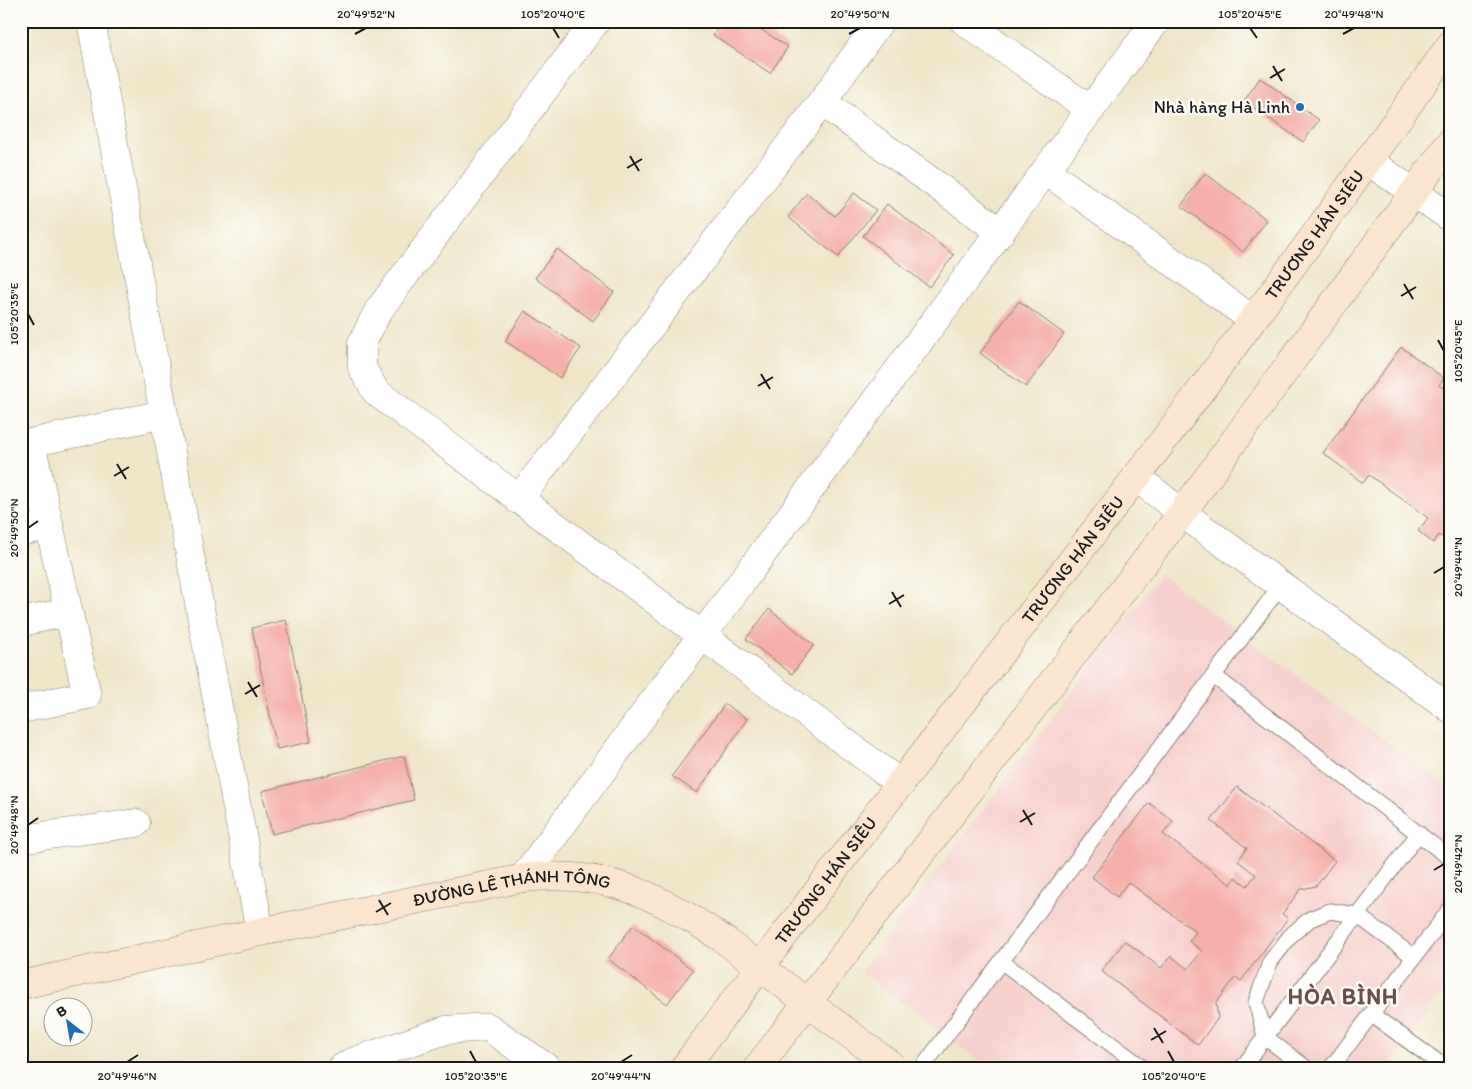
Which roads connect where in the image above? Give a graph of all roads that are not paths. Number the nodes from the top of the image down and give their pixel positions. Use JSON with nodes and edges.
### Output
{"nodes":[{"id":1,"x":91,"y":21,"type":"edge"},
{"id":2,"x":596,"y":21,"type":"edge"},
{"id":3,"x":964,"y":21,"type":"edge"},
{"id":4,"x":1156,"y":21,"type":"edge"},
{"id":5,"x":870,"y":25,"type":"edge"},
{"id":6,"x":1451,"y":44,"type":"edge"},
{"id":7,"x":822,"y":102,"type":"junction"},
{"id":8,"x":1091,"y":110,"type":"junction"},
{"id":9,"x":1451,"y":141,"type":"edge"},
{"id":10,"x":1368,"y":161,"type":"junction"},
{"id":11,"x":1046,"y":171,"type":"junction"},
{"id":12,"x":1414,"y":193,"type":"junction"},
{"id":13,"x":1451,"y":218,"type":"edge"},
{"id":14,"x":1001,"y":232,"type":"junction"},
{"id":15,"x":1252,"y":319,"type":"junction"},
{"id":16,"x":164,"y":414,"type":"junction"},
{"id":17,"x":26,"y":444,"type":"edge"},
{"id":18,"x":1136,"y":477,"type":"junction"},
{"id":19,"x":518,"y":500,"type":"junction"},
{"id":20,"x":1182,"y":513,"type":"junction"},
{"id":21,"x":49,"y":525,"type":"junction"},
{"id":22,"x":21,"y":532,"type":"edge"},
{"id":23,"x":1281,"y":585,"type":"junction"},
{"id":24,"x":68,"y":612,"type":"junction"},
{"id":25,"x":21,"y":622,"type":"edge"},
{"id":26,"x":701,"y":636,"type":"junction"},
{"id":27,"x":1214,"y":676,"type":"junction"},
{"id":28,"x":21,"y":709,"type":"edge"},
{"id":29,"x":1451,"y":709,"type":"edge"},
{"id":30,"x":901,"y":784,"type":"junction"},
{"id":31,"x":136,"y":823,"type":"dead end"},
{"id":32,"x":1418,"y":833,"type":"junction"},
{"id":33,"x":21,"y":839,"type":"edge"},
{"id":34,"x":1451,"y":859,"type":"edge"},
{"id":35,"x":523,"y":878,"type":"junction"},
{"id":36,"x":1451,"y":908,"type":"edge"},
{"id":37,"x":1357,"y":914,"type":"junction"},
{"id":38,"x":260,"y":932,"type":"junction"},
{"id":39,"x":1414,"y":957,"type":"junction"},
{"id":40,"x":1000,"y":961,"type":"junction"},
{"id":41,"x":759,"y":967,"type":"junction"},
{"id":42,"x":21,"y":985,"type":"edge"},
{"id":43,"x":806,"y":1002,"type":"junction"},
{"id":44,"x":1371,"y":1014,"type":"junction"},
{"id":45,"x":1265,"y":1037,"type":"junction"},
{"id":46,"x":538,"y":1065,"type":"edge"},
{"id":47,"x":342,"y":1068,"type":"edge"},
{"id":48,"x":684,"y":1068,"type":"edge"},
{"id":49,"x":756,"y":1068,"type":"edge"},
{"id":50,"x":895,"y":1068,"type":"edge"},
{"id":51,"x":922,"y":1068,"type":"edge"},
{"id":52,"x":1143,"y":1068,"type":"edge"},
{"id":53,"x":1242,"y":1068,"type":"edge"},
{"id":54,"x":1306,"y":1068,"type":"edge"},
{"id":55,"x":1331,"y":1068,"type":"edge"},
{"id":56,"x":1446,"y":1068,"type":"edge"}],
"edges":[{"from":1,"to":16,"type":"street"},
{"from":2,"to":19,"type":"street"},
{"from":3,"to":8,"type":"street"},
{"from":4,"to":8,"type":"street"},
{"from":5,"to":7,"type":"street"},
{"from":6,"to":10,"type":"main road","name":"TRƯƠNG HÁN SIÊU"},
{"from":7,"to":14,"type":"street"},
{"from":7,"to":19,"type":"street"},
{"from":8,"to":11,"type":"street"},
{"from":9,"to":12,"type":"main road"},
{"from":10,"to":12,"type":"street"},
{"from":10,"to":15,"type":"main road","name":"TRƯƠNG HÁN SIÊU"},
{"from":11,"to":14,"type":"street"},
{"from":11,"to":15,"type":"street"},
{"from":12,"to":13,"type":"street"},
{"from":12,"to":20,"type":"main road"},
{"from":14,"to":26,"type":"street"},
{"from":15,"to":18,"type":"main road","name":"TRƯƠNG HÁN SIÊU"},
{"from":16,"to":17,"type":"street"},
{"from":16,"to":38,"type":"street"},
{"from":17,"to":21,"type":"street"},
{"from":18,"to":20,"type":"street"},
{"from":18,"to":30,"type":"main road","name":"TRƯƠNG HÁN SIÊU"},
{"from":19,"to":26,"type":"street"},
{"from":20,"to":23,"type":"street"},
{"from":20,"to":43,"type":"main road"},
{"from":21,"to":22,"type":"street"},
{"from":21,"to":24,"type":"street"},
{"from":23,"to":27,"type":"lane"},
{"from":23,"to":29,"type":"street"},
{"from":24,"to":25,"type":"street"},
{"from":24,"to":28,"type":"street"},
{"from":26,"to":30,"type":"street"},
{"from":26,"to":35,"type":"street"},
{"from":27,"to":32,"type":"lane"},
{"from":27,"to":40,"type":"lane"},
{"from":30,"to":41,"type":"main road","name":"TRƯƠNG HÁN SIÊU"},
{"from":31,"to":33,"type":"street"},
{"from":32,"to":34,"type":"lane"},
{"from":32,"to":37,"type":"lane"},
{"from":35,"to":38,"type":"main road","name":"ĐƯỜNG LÊ THÁNH TÔNG"},
{"from":35,"to":41,"type":"main road","name":"ĐƯỜNG LÊ THÁNH TÔNG"},
{"from":36,"to":39,"type":"lane"},
{"from":37,"to":39,"type":"lane"},
{"from":37,"to":45,"type":"lane"},
{"from":37,"to":45,"type":"lane"},
{"from":38,"to":42,"type":"main road","name":"ĐƯỜNG LÊ THÁNH TÔNG"},
{"from":39,"to":44,"type":"lane"},
{"from":40,"to":51,"type":"lane"},
{"from":40,"to":52,"type":"lane"},
{"from":41,"to":43,"type":"main road","name":"ĐƯỜNG LÊ THÁNH TÔNG"},
{"from":41,"to":48,"type":"main road","name":"TRƯƠNG HÁN SIÊU"},
{"from":43,"to":49,"type":"main road"},
{"from":43,"to":50,"type":"main road","name":"ĐƯỜNG LÊ THÁNH TÔNG"},
{"from":44,"to":55,"type":"lane"},
{"from":44,"to":56,"type":"lane"},
{"from":45,"to":53,"type":"lane"},
{"from":45,"to":54,"type":"lane"},
{"from":46,"to":47,"type":"street"}]}
